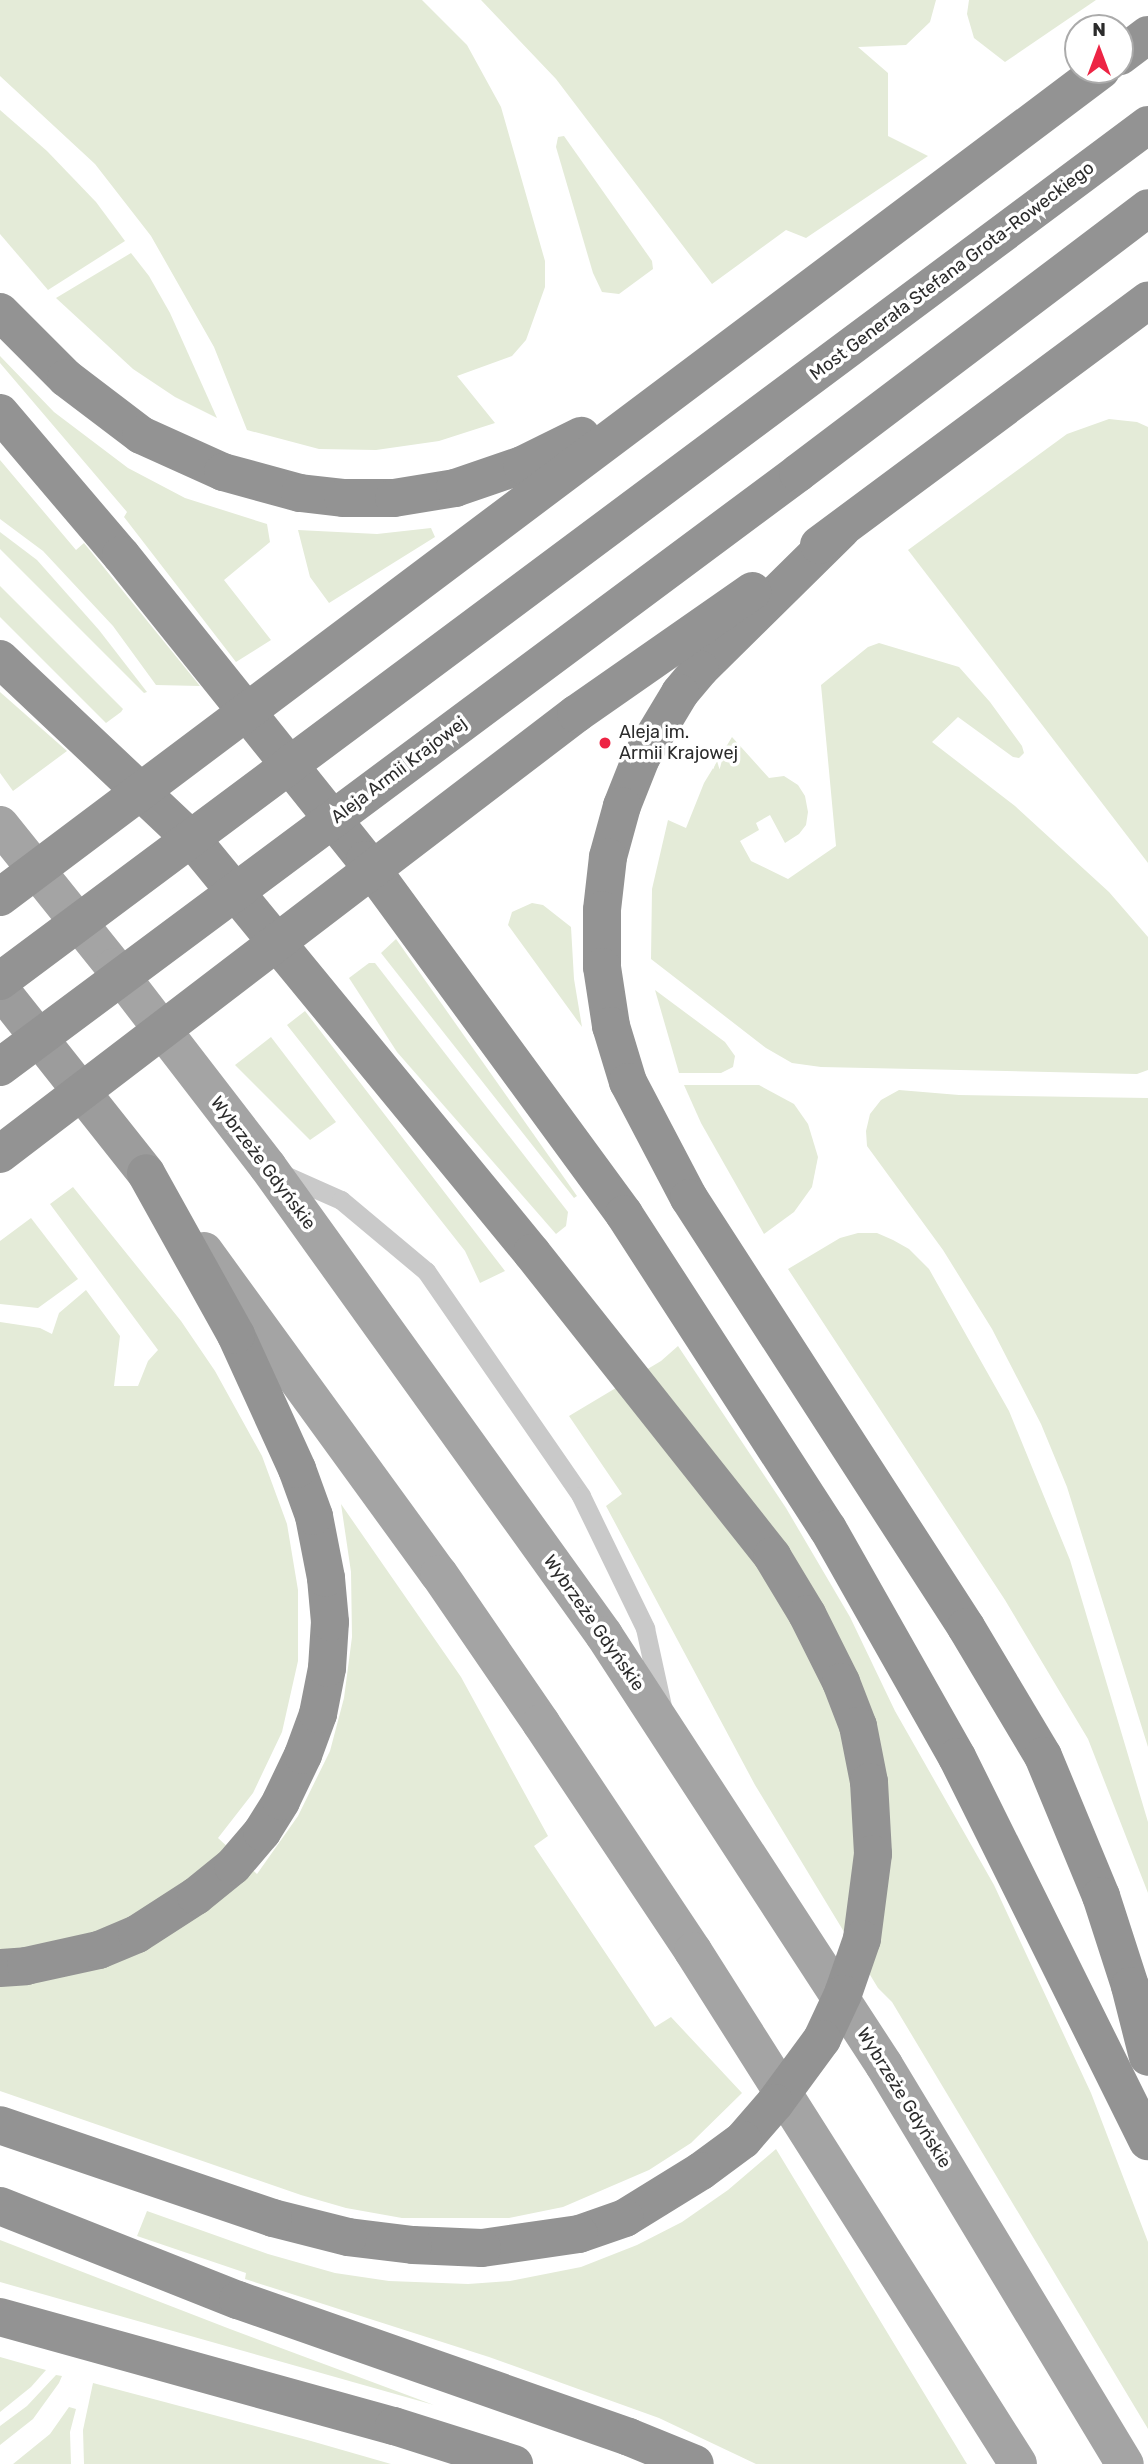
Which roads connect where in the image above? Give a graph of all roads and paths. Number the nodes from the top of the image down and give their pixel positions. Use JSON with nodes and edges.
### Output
{"nodes":[{"id":1,"x":1082,"y":84,"type":"edge"},
{"id":2,"x":1148,"y":125,"type":"edge"},
{"id":3,"x":1148,"y":208,"type":"edge"},
{"id":4,"x":1148,"y":301,"type":"edge"},
{"id":5,"x":0,"y":312,"type":"edge"},
{"id":6,"x":712,"y":359,"type":"junction"},
{"id":7,"x":0,"y":413,"type":"edge"},
{"id":8,"x":841,"y":530,"type":"junction"},
{"id":9,"x":0,"y":659,"type":"edge"},
{"id":10,"x":0,"y":825,"type":"edge"},
{"id":11,"x":33,"y":870,"type":"junction"},
{"id":12,"x":0,"y":888,"type":"edge"},
{"id":13,"x":0,"y":897,"type":"edge"},
{"id":14,"x":0,"y":981,"type":"edge"},
{"id":15,"x":0,"y":989,"type":"edge"},
{"id":16,"x":0,"y":1067,"type":"edge"},
{"id":17,"x":0,"y":1154,"type":"edge"},
{"id":18,"x":268,"y":1167,"type":"junction"},
{"id":19,"x":146,"y":1173,"type":"junction"},
{"id":20,"x":667,"y":1731,"type":"junction"},
{"id":21,"x":0,"y":1968,"type":"edge"},
{"id":22,"x":1148,"y":2057,"type":"edge"},
{"id":23,"x":0,"y":2125,"type":"edge"},
{"id":24,"x":1148,"y":2141,"type":"edge"},
{"id":25,"x":0,"y":2206,"type":"edge"},
{"id":26,"x":4,"y":2318,"type":"edge"},
{"id":27,"x":514,"y":2464,"type":"edge"},
{"id":28,"x":695,"y":2464,"type":"edge"},
{"id":29,"x":1018,"y":2464,"type":"edge"},
{"id":30,"x":1125,"y":2464,"type":"edge"}],
"edges":[{"from":1,"to":6,"type":"highway"},
{"from":2,"to":14,"type":"highway","name":"Most Generała Stefana Grota-Roweckiego"},
{"from":3,"to":16,"type":"highway","name":"Aleja Armii Krajowej"},
{"from":4,"to":8,"type":"highway"},
{"from":5,"to":6,"type":"highway"},
{"from":6,"to":11,"type":"highway"},
{"from":7,"to":24,"type":"highway"},
{"from":8,"to":17,"type":"highway"},
{"from":8,"to":22,"type":"highway"},
{"from":9,"to":23,"type":"highway"},
{"from":10,"to":18,"type":"main road","name":"Wybrzeże Gdyńskie"},
{"from":11,"to":12,"type":"highway"},
{"from":11,"to":13,"type":"highway"},
{"from":15,"to":19,"type":"highway"},
{"from":18,"to":20,"type":"main road","name":"Wybrzeże Gdyńskie"},
{"from":18,"to":20,"type":"lane"},
{"from":19,"to":21,"type":"highway"},
{"from":19,"to":29,"type":"main road"},
{"from":20,"to":30,"type":"main road","name":"Wybrzeże Gdyńskie"},
{"from":25,"to":28,"type":"highway"},
{"from":26,"to":27,"type":"highway"}]}
